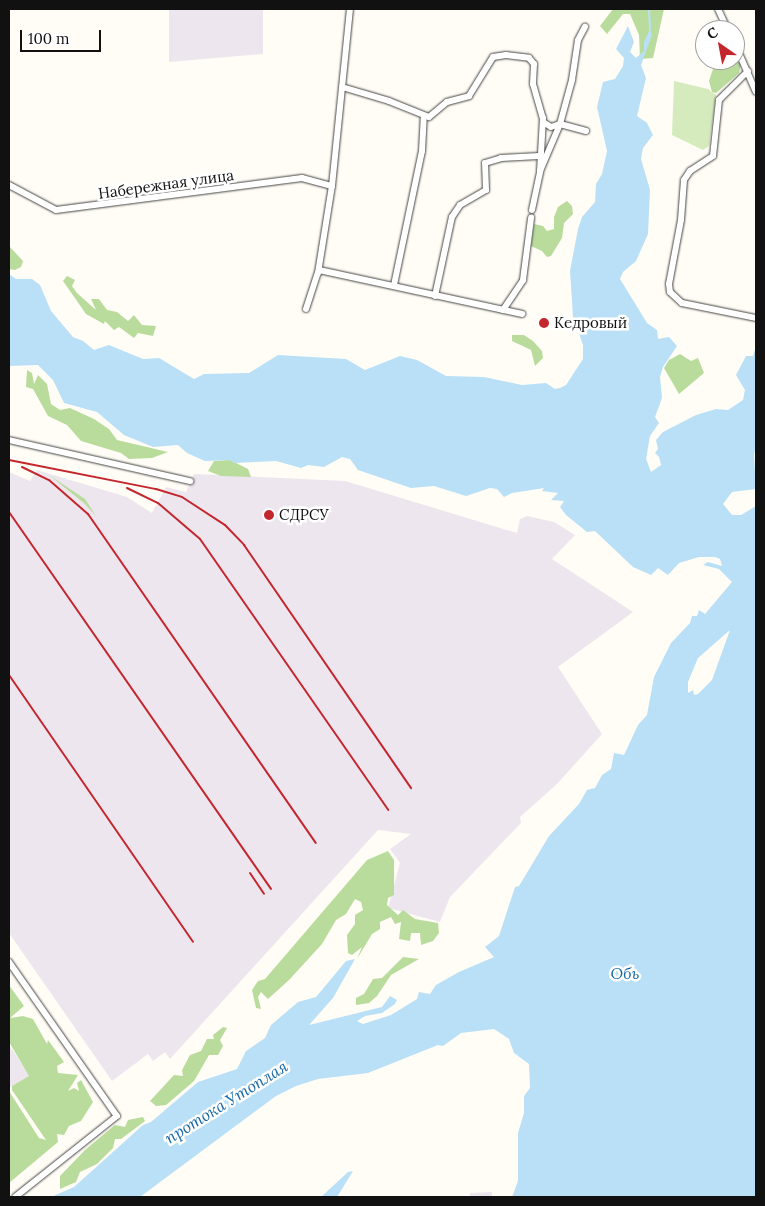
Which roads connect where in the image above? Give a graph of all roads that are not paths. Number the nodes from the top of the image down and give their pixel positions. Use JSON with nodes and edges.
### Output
{"nodes":[{"id":1,"x":350,"y":9,"type":"edge"},
{"id":2,"x":585,"y":27,"type":"dead end"},
{"id":3,"x":745,"y":65,"type":"edge"},
{"id":4,"x":748,"y":71,"type":"junction"},
{"id":5,"x":342,"y":87,"type":"junction"},
{"id":6,"x":756,"y":92,"type":"edge"},
{"id":7,"x":424,"y":117,"type":"junction"},
{"id":8,"x":543,"y":122,"type":"junction"},
{"id":9,"x":560,"y":124,"type":"junction"},
{"id":10,"x":586,"y":131,"type":"dead end"},
{"id":11,"x":539,"y":156,"type":"junction"},
{"id":12,"x":540,"y":171,"type":"junction"},
{"id":13,"x":9,"y":185,"type":"edge"},
{"id":14,"x":332,"y":186,"type":"junction"},
{"id":15,"x":532,"y":210,"type":"dead end"},
{"id":16,"x":531,"y":218,"type":"dead end"},
{"id":17,"x":319,"y":270,"type":"junction"},
{"id":18,"x":394,"y":286,"type":"junction"},
{"id":19,"x":435,"y":296,"type":"junction"},
{"id":20,"x":306,"y":309,"type":"dead end"},
{"id":21,"x":503,"y":310,"type":"junction"},
{"id":22,"x":522,"y":314,"type":"dead end"},
{"id":23,"x":756,"y":318,"type":"edge"},
{"id":24,"x":9,"y":440,"type":"edge"},
{"id":25,"x":190,"y":481,"type":"dead end"},
{"id":26,"x":9,"y":962,"type":"edge"},
{"id":27,"x":15,"y":1197,"type":"edge"}],
"edges":[{"from":1,"to":5,"type":"street"},
{"from":2,"to":9,"type":"street"},
{"from":3,"to":4,"type":"street"},
{"from":4,"to":6,"type":"street"},
{"from":4,"to":23,"type":"street"},
{"from":5,"to":7,"type":"street"},
{"from":5,"to":14,"type":"street"},
{"from":7,"to":8,"type":"street"},
{"from":7,"to":18,"type":"street"},
{"from":8,"to":9,"type":"street"},
{"from":8,"to":11,"type":"street"},
{"from":9,"to":10,"type":"street"},
{"from":9,"to":12,"type":"street"},
{"from":11,"to":12,"type":"street"},
{"from":11,"to":19,"type":"street"},
{"from":12,"to":15,"type":"street"},
{"from":13,"to":14,"type":"street","name":"Набережная улица"},
{"from":14,"to":17,"type":"street"},
{"from":16,"to":21,"type":"street"},
{"from":17,"to":18,"type":"street"},
{"from":17,"to":20,"type":"street"},
{"from":18,"to":19,"type":"street"},
{"from":19,"to":21,"type":"street"},
{"from":21,"to":22,"type":"street"},
{"from":24,"to":25,"type":"street"},
{"from":26,"to":27,"type":"street"}]}
